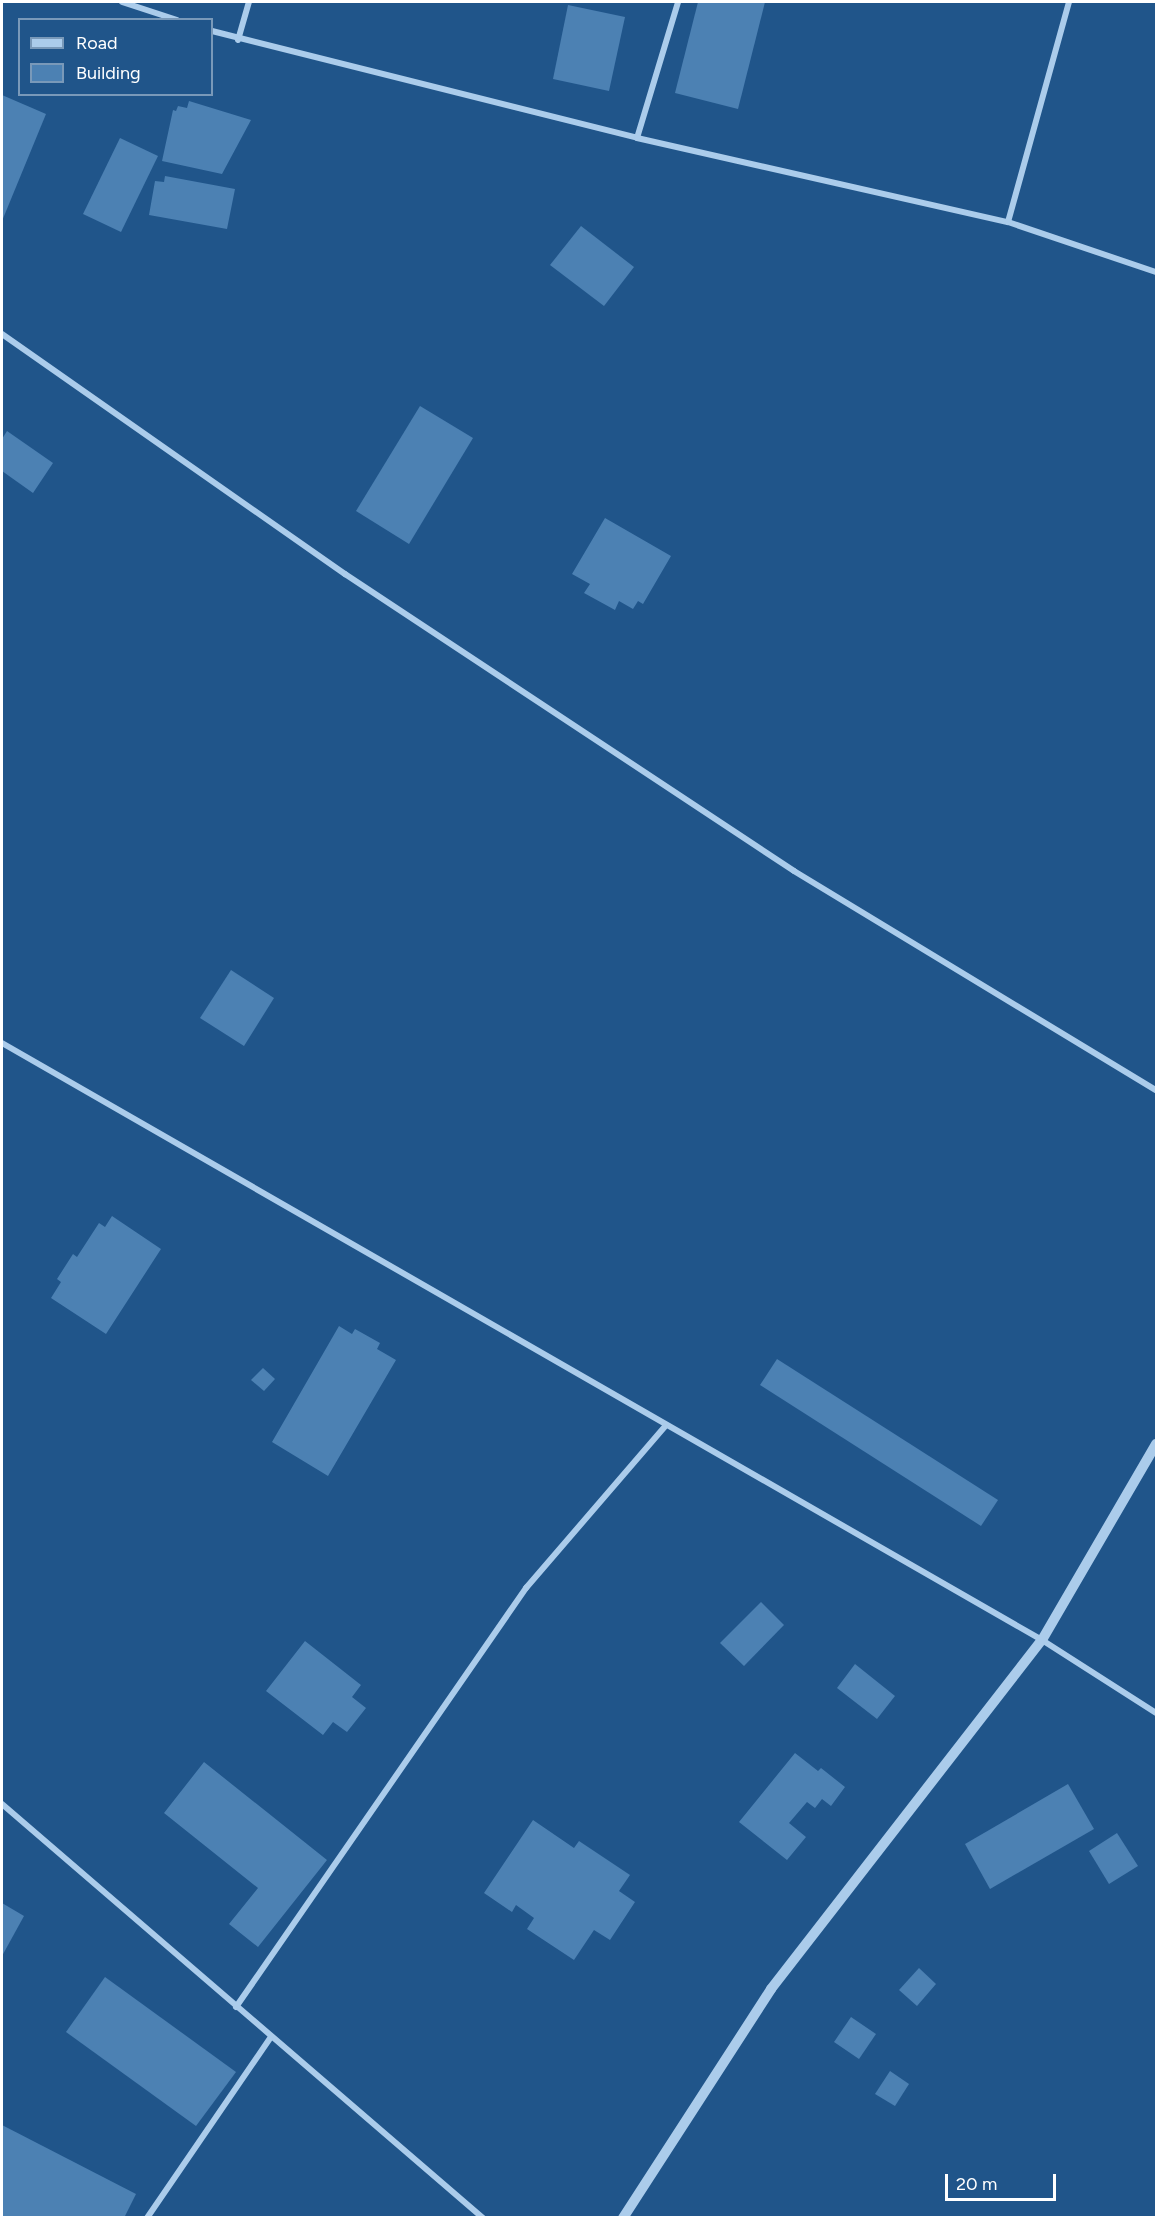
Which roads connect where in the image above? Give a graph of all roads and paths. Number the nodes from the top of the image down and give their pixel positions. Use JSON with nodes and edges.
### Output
{"nodes":[{"id":1,"x":122,"y":2,"type":"edge"},
{"id":2,"x":249,"y":2,"type":"edge"},
{"id":3,"x":678,"y":2,"type":"edge"},
{"id":4,"x":1069,"y":2,"type":"edge"},
{"id":5,"x":171,"y":18,"type":"edge"},
{"id":6,"x":213,"y":31,"type":"edge"},
{"id":7,"x":238,"y":40,"type":"junction"},
{"id":8,"x":637,"y":138,"type":"junction"},
{"id":9,"x":1008,"y":222,"type":"junction"},
{"id":10,"x":1156,"y":272,"type":"edge"},
{"id":11,"x":2,"y":334,"type":"edge"},
{"id":12,"x":2,"y":1043,"type":"edge"},
{"id":13,"x":1156,"y":1090,"type":"edge"},
{"id":14,"x":666,"y":1425,"type":"junction"},
{"id":15,"x":1156,"y":1444,"type":"edge"},
{"id":16,"x":1042,"y":1640,"type":"junction"},
{"id":17,"x":1156,"y":1713,"type":"edge"},
{"id":18,"x":2,"y":1804,"type":"edge"},
{"id":19,"x":236,"y":2007,"type":"junction"},
{"id":20,"x":270,"y":2037,"type":"junction"},
{"id":21,"x":147,"y":2217,"type":"edge"},
{"id":22,"x":483,"y":2217,"type":"edge"},
{"id":23,"x":623,"y":2217,"type":"edge"}],
"edges":[{"from":1,"to":5,"type":"street"},
{"from":2,"to":7,"type":"street"},
{"from":3,"to":8,"type":"street"},
{"from":4,"to":9,"type":"street"},
{"from":6,"to":7,"type":"street"},
{"from":7,"to":8,"type":"street"},
{"from":8,"to":9,"type":"street"},
{"from":9,"to":10,"type":"street"},
{"from":11,"to":13,"type":"street"},
{"from":12,"to":14,"type":"street"},
{"from":14,"to":16,"type":"street"},
{"from":14,"to":19,"type":"street"},
{"from":15,"to":16,"type":"street"},
{"from":16,"to":17,"type":"street"},
{"from":16,"to":23,"type":"street"},
{"from":18,"to":19,"type":"street"},
{"from":19,"to":20,"type":"street"},
{"from":20,"to":21,"type":"street"},
{"from":20,"to":22,"type":"street"}]}
